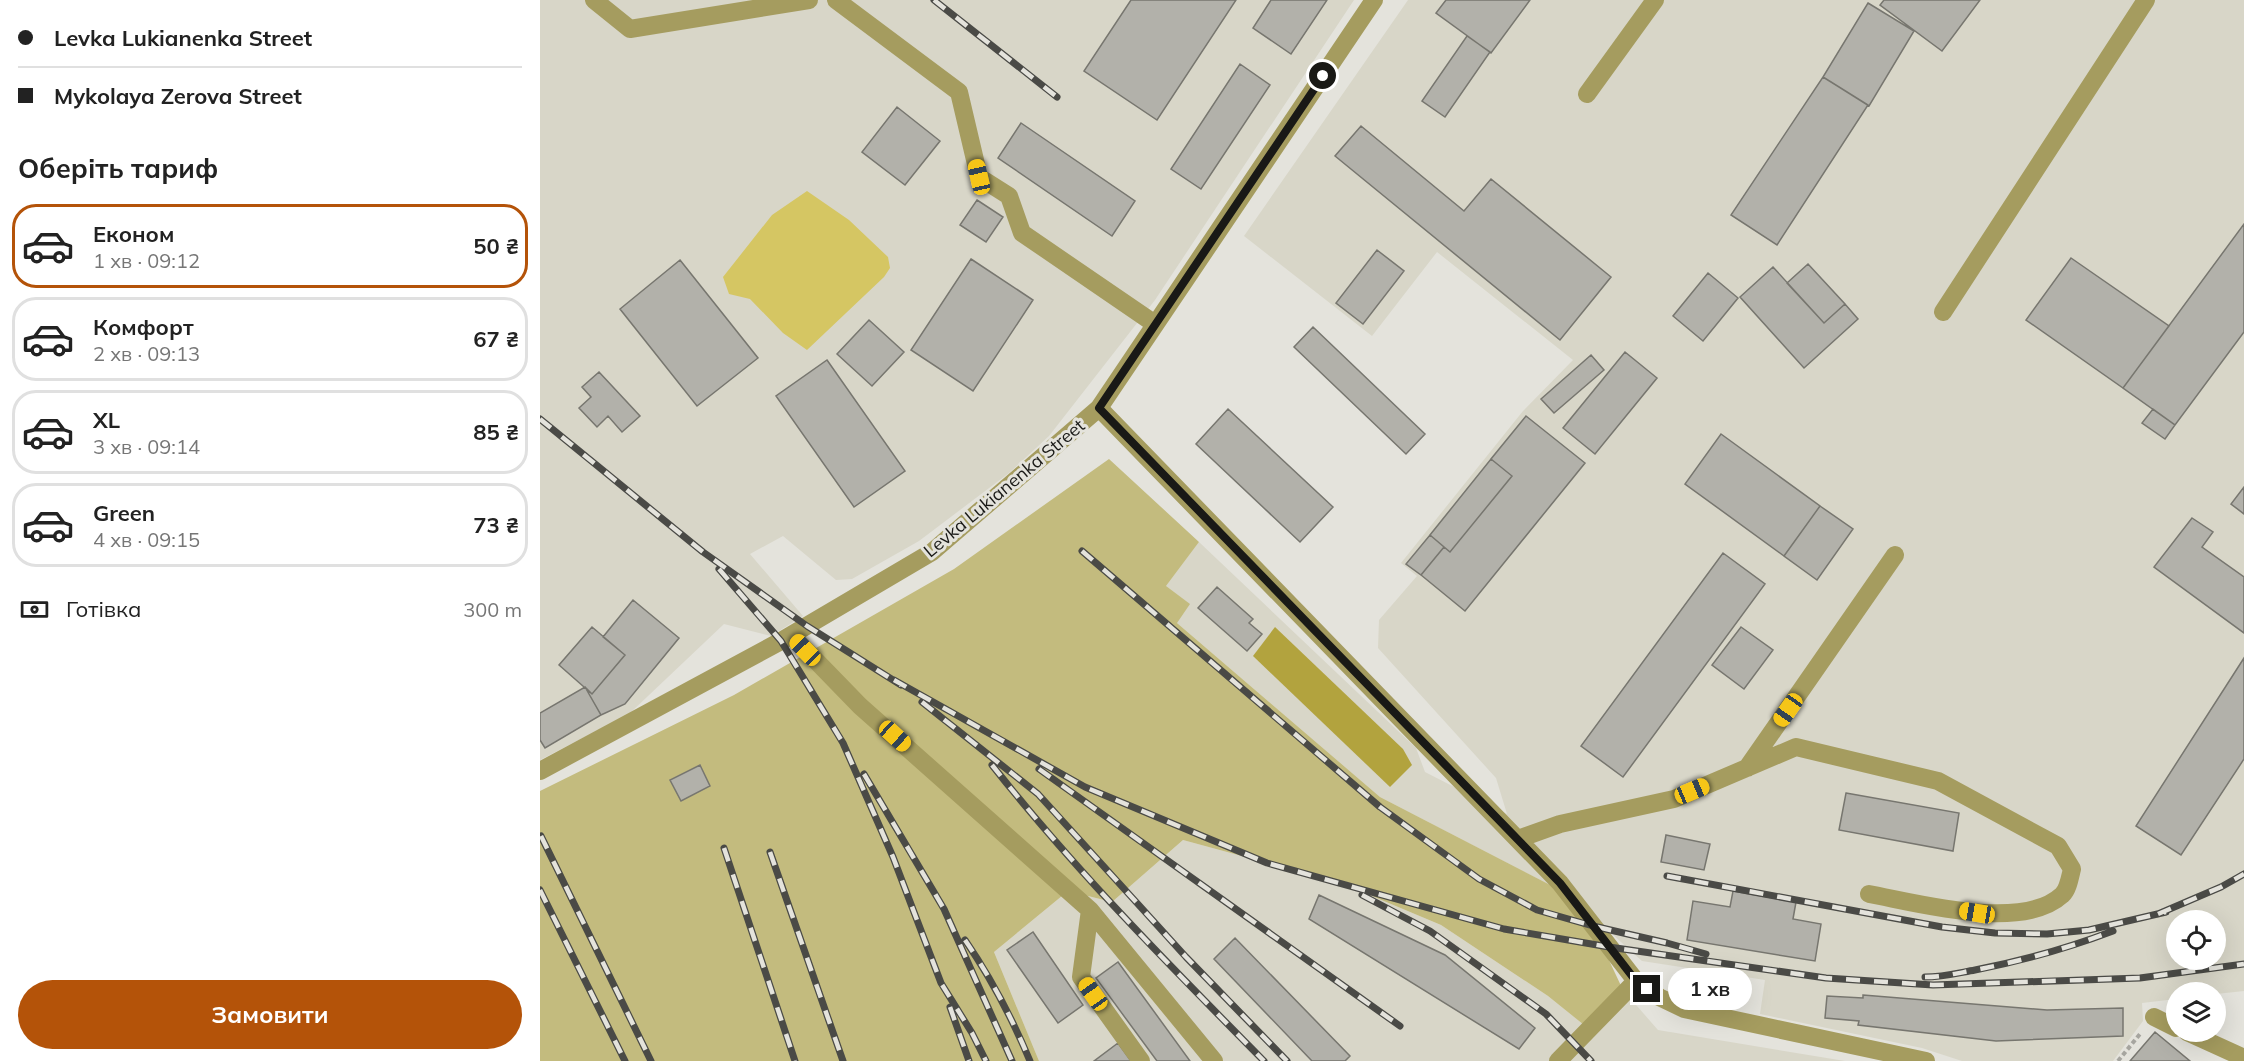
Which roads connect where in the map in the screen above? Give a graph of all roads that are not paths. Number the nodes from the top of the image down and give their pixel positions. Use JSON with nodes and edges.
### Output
{"nodes":[{"id":1,"x":594,"y":0,"type":"edge"},
{"id":2,"x":809,"y":0,"type":"edge"},
{"id":3,"x":836,"y":0,"type":"edge"},
{"id":4,"x":1374,"y":0,"type":"edge"},
{"id":5,"x":1655,"y":0,"type":"edge"},
{"id":6,"x":2145,"y":0,"type":"edge"},
{"id":7,"x":1587,"y":94,"type":"dead end"},
{"id":8,"x":1943,"y":312,"type":"dead end"},
{"id":9,"x":1155,"y":324,"type":"junction"},
{"id":10,"x":1099,"y":408,"type":"junction"},
{"id":11,"x":1895,"y":555,"type":"dead end"},
{"id":12,"x":791,"y":635,"type":"junction"},
{"id":13,"x":1748,"y":768,"type":"junction"},
{"id":14,"x":540,"y":771,"type":"edge"},
{"id":15,"x":1518,"y":839,"type":"junction"},
{"id":16,"x":1869,"y":894,"type":"dead end"},
{"id":17,"x":1090,"y":910,"type":"junction"},
{"id":18,"x":1636,"y":981,"type":"junction"},
{"id":19,"x":2154,"y":1017,"type":"road end"},
{"id":20,"x":2166,"y":1023,"type":"edge"},
{"id":21,"x":2209,"y":1042,"type":"edge"},
{"id":22,"x":2244,"y":1058,"type":"edge"},
{"id":23,"x":1141,"y":1061,"type":"edge"},
{"id":24,"x":1214,"y":1061,"type":"edge"},
{"id":25,"x":1558,"y":1061,"type":"edge"},
{"id":26,"x":1926,"y":1061,"type":"edge"}],
"edges":[{"from":1,"to":2,"type":"street"},
{"from":3,"to":9,"type":"street"},
{"from":4,"to":9,"type":"street","name":"Levka Lukianenka Street"},
{"from":5,"to":7,"type":"street"},
{"from":6,"to":8,"type":"street"},
{"from":9,"to":10,"type":"street","name":"Levka Lukianenka Street"},
{"from":10,"to":12,"type":"street","name":"Levka Lukianenka Street"},
{"from":10,"to":15,"type":"street"},
{"from":11,"to":13,"type":"street"},
{"from":12,"to":14,"type":"street","name":"Levka Lukianenka Street"},
{"from":12,"to":17,"type":"street"},
{"from":13,"to":15,"type":"street"},
{"from":13,"to":16,"type":"street"},
{"from":15,"to":18,"type":"street"},
{"from":17,"to":23,"type":"street"},
{"from":17,"to":24,"type":"street"},
{"from":18,"to":25,"type":"street"},
{"from":18,"to":26,"type":"street"},
{"from":19,"to":20,"type":"street"},
{"from":21,"to":22,"type":"street"}]}
